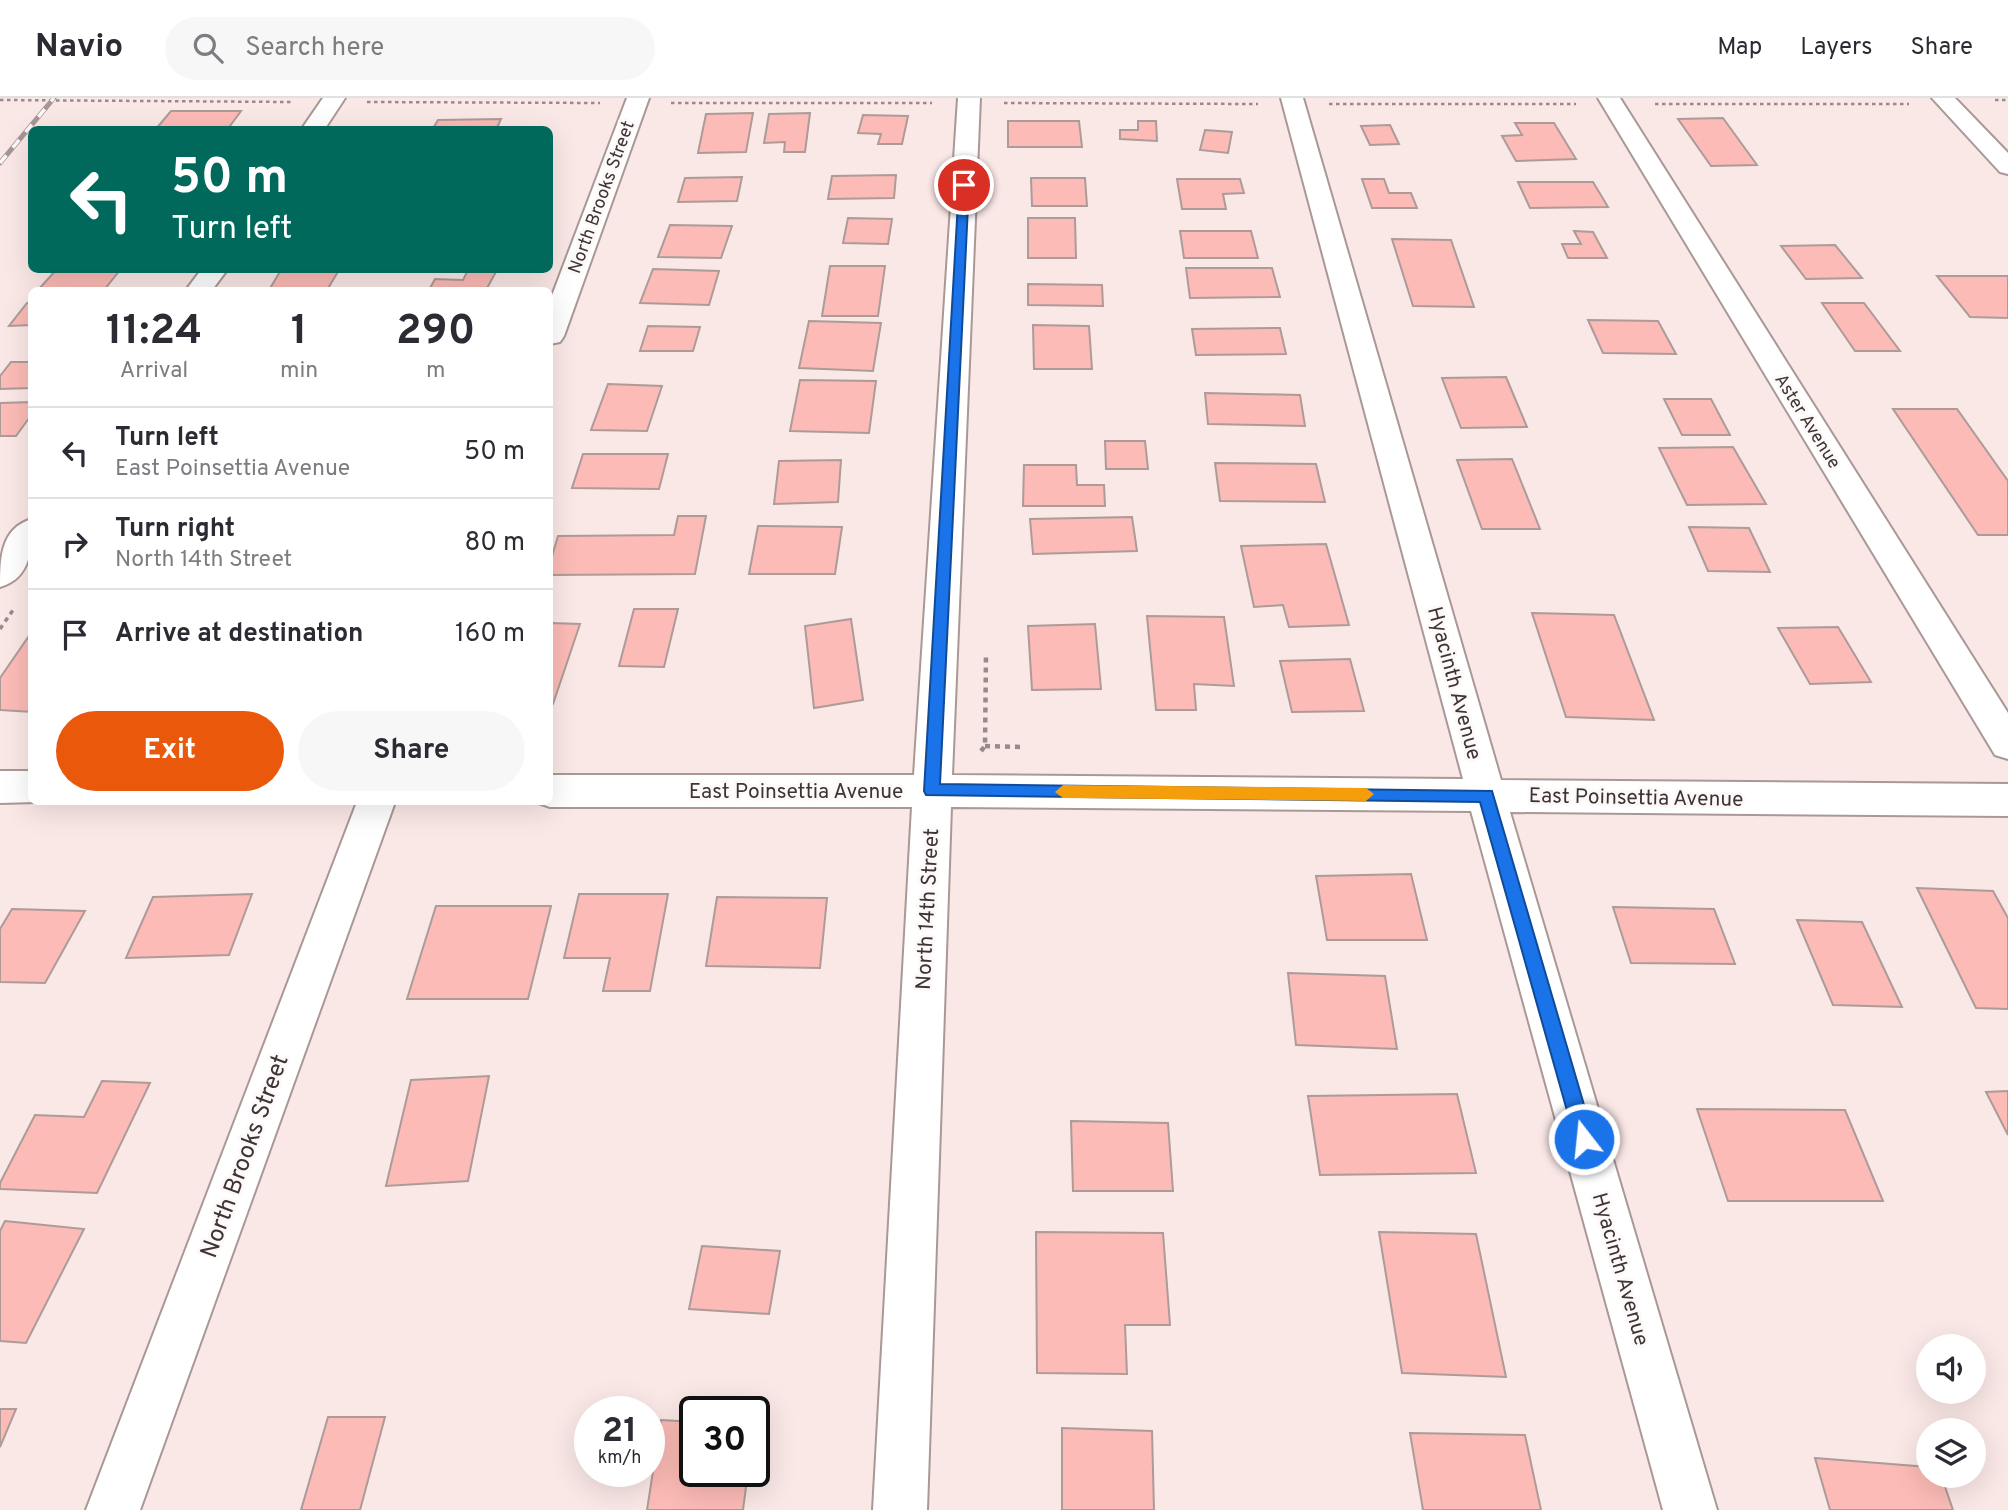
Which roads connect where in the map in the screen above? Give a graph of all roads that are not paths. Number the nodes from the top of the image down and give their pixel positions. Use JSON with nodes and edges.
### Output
{"nodes":[{"id":1,"x":1943,"y":98,"type":"edge"},
{"id":2,"x":333,"y":100,"type":"edge"},
{"id":3,"x":638,"y":100,"type":"edge"},
{"id":4,"x":969,"y":100,"type":"edge"},
{"id":5,"x":1293,"y":101,"type":"edge"},
{"id":6,"x":1611,"y":101,"type":"edge"},
{"id":7,"x":315,"y":126,"type":"edge"},
{"id":8,"x":2008,"y":167,"type":"edge"},
{"id":9,"x":553,"y":328,"type":"edge"},
{"id":10,"x":28,"y":536,"type":"edge"},
{"id":11,"x":0,"y":575,"type":"edge"},
{"id":12,"x":2008,"y":744,"type":"edge"},
{"id":13,"x":0,"y":787,"type":"edge"},
{"id":14,"x":28,"y":787,"type":"edge"},
{"id":15,"x":553,"y":791,"type":"edge"},
{"id":16,"x":932,"y":791,"type":"junction"},
{"id":17,"x":1486,"y":795,"type":"junction"},
{"id":18,"x":2008,"y":800,"type":"edge"},
{"id":19,"x":375,"y":805,"type":"edge"},
{"id":20,"x":113,"y":1510,"type":"edge"},
{"id":21,"x":900,"y":1510,"type":"edge"},
{"id":22,"x":1690,"y":1510,"type":"edge"}],
"edges":[{"from":1,"to":8,"type":"street"},
{"from":2,"to":7,"type":"street"},
{"from":3,"to":9,"type":"street","name":"North Brooks Street"},
{"from":4,"to":16,"type":"street","name":"North 14th Street"},
{"from":5,"to":17,"type":"street","name":"Hyacinth Avenue"},
{"from":6,"to":12,"type":"street","name":"Aster Avenue"},
{"from":10,"to":11,"type":"street"},
{"from":13,"to":14,"type":"street"},
{"from":15,"to":16,"type":"street","name":"East Poinsettia Avenue"},
{"from":16,"to":17,"type":"street","name":"East Poinsettia Avenue"},
{"from":16,"to":21,"type":"street","name":"North 14th Street"},
{"from":17,"to":18,"type":"street","name":"East Poinsettia Avenue"},
{"from":17,"to":22,"type":"street","name":"Hyacinth Avenue"},
{"from":19,"to":20,"type":"street","name":"North Brooks Street"}]}
